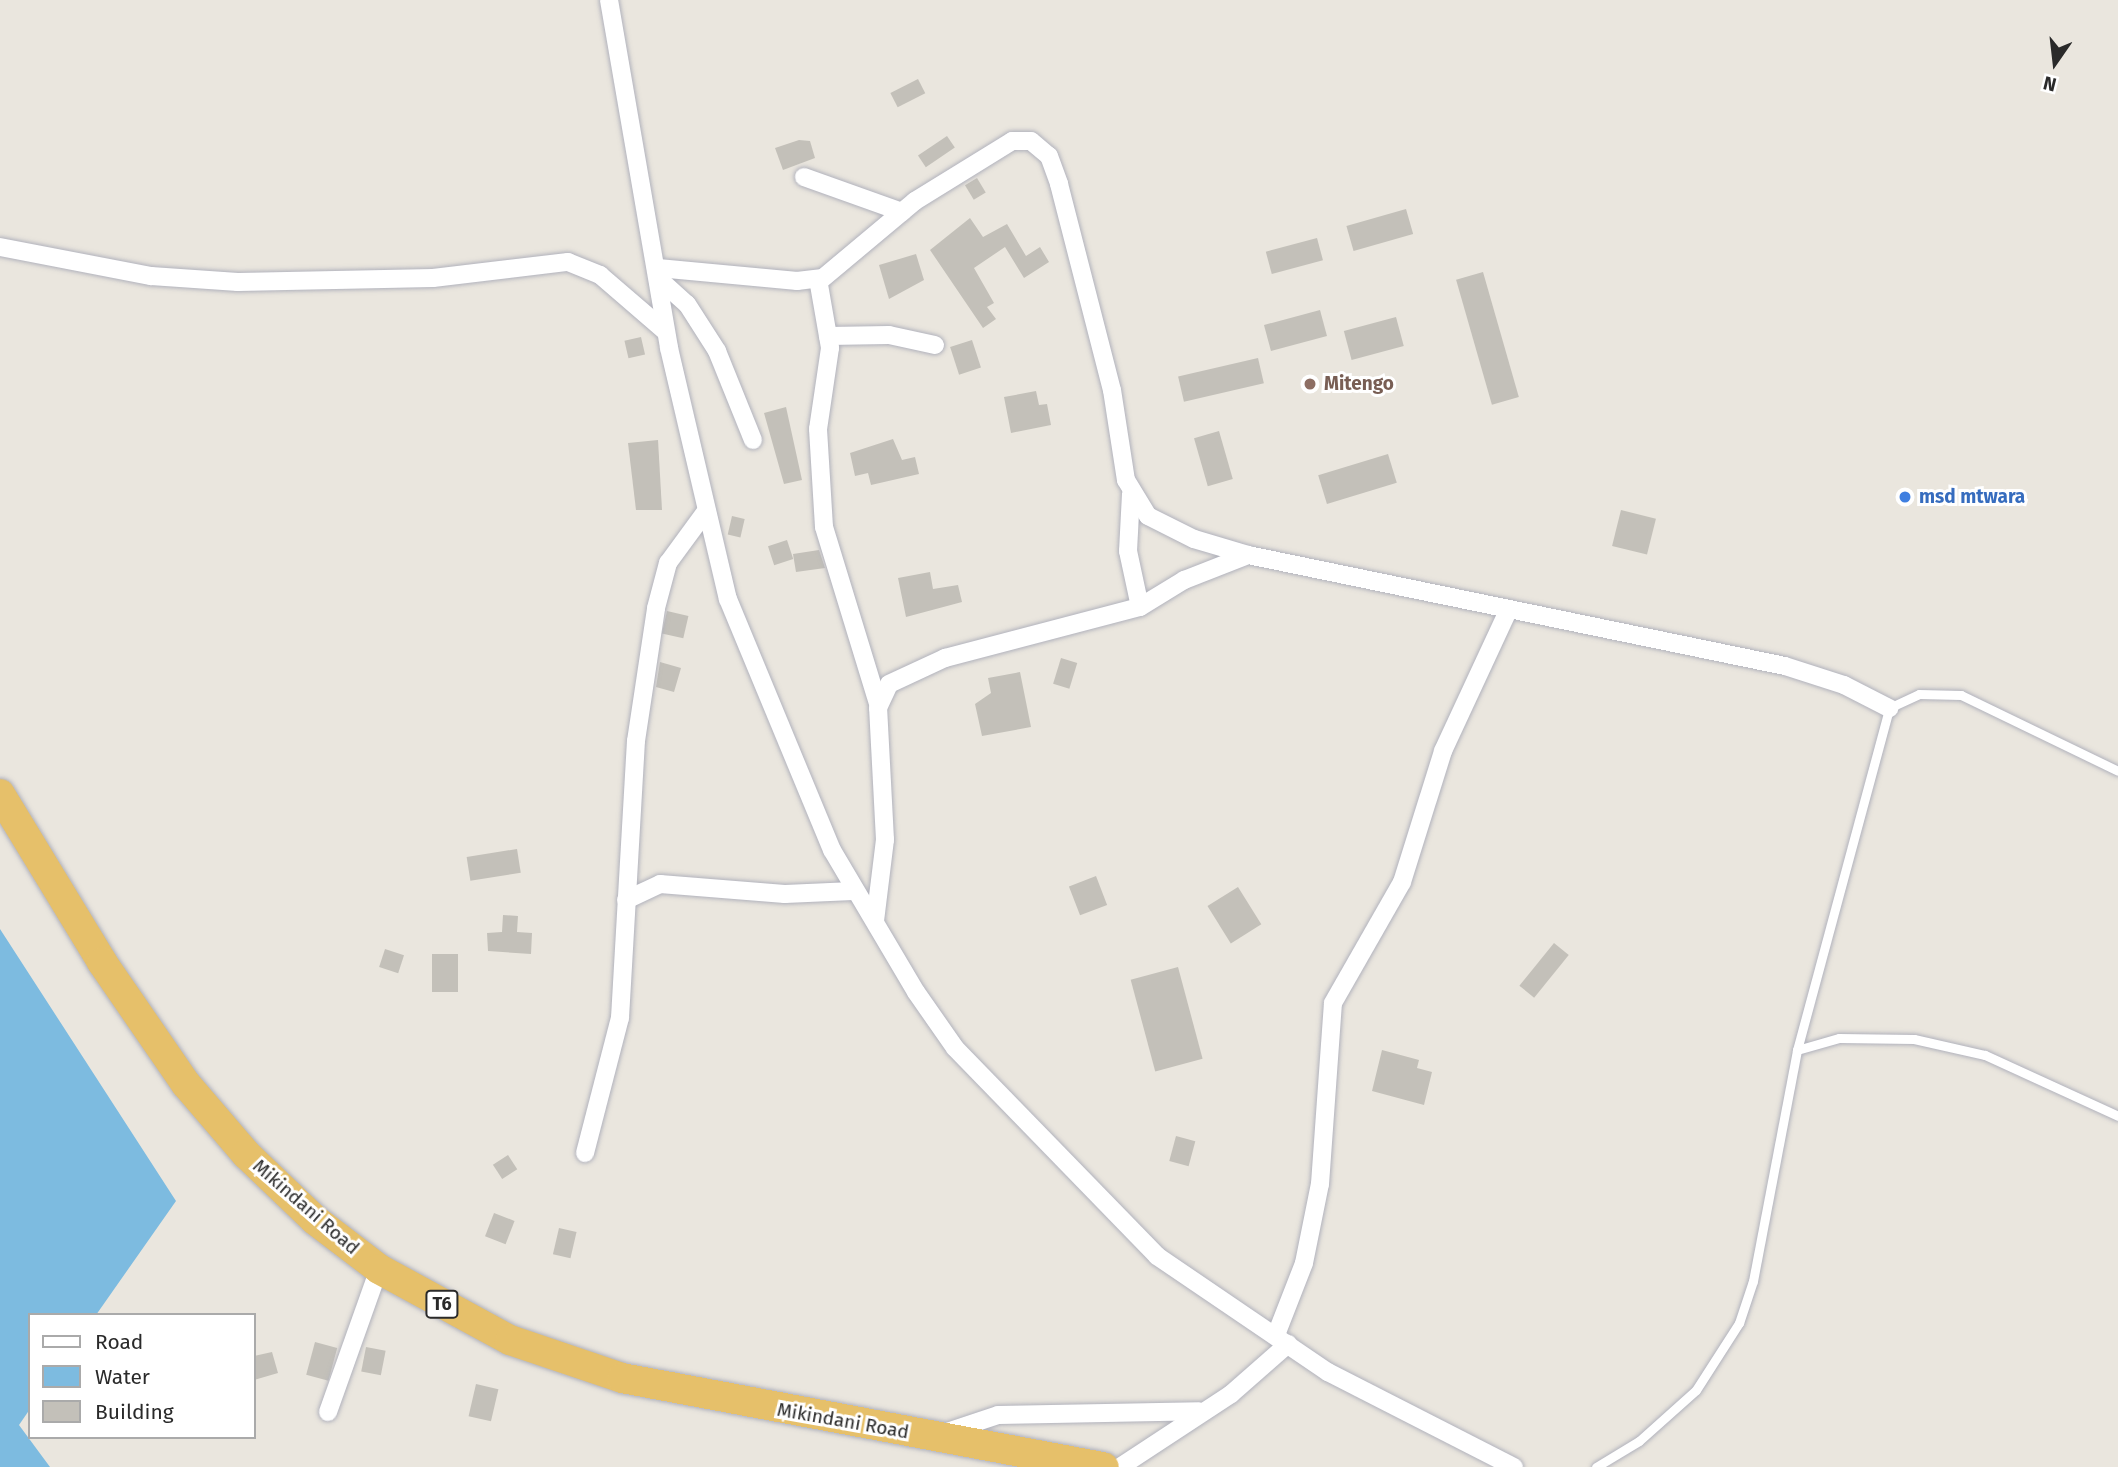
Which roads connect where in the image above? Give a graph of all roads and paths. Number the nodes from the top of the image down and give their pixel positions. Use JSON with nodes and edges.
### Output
{"nodes":[{"id":1,"x":609,"y":0,"type":"edge"},
{"id":2,"x":804,"y":177,"type":"dead end"},
{"id":3,"x":902,"y":212,"type":"junction"},
{"id":4,"x":0,"y":247,"type":"edge"},
{"id":5,"x":659,"y":274,"type":"junction"},
{"id":6,"x":818,"y":279,"type":"junction"},
{"id":7,"x":665,"y":331,"type":"junction"},
{"id":8,"x":828,"y":336,"type":"junction"},
{"id":9,"x":935,"y":345,"type":"dead end"},
{"id":10,"x":753,"y":440,"type":"dead end"},
{"id":11,"x":1131,"y":494,"type":"junction"},
{"id":12,"x":706,"y":511,"type":"junction"},
{"id":13,"x":1248,"y":555,"type":"junction"},
{"id":14,"x":1140,"y":607,"type":"junction"},
{"id":15,"x":1508,"y":611,"type":"junction"},
{"id":16,"x":878,"y":705,"type":"junction"},
{"id":17,"x":1889,"y":708,"type":"junction"},
{"id":18,"x":2118,"y":771,"type":"edge"},
{"id":19,"x":0,"y":794,"type":"edge"},
{"id":20,"x":853,"y":891,"type":"junction"},
{"id":21,"x":626,"y":900,"type":"junction"},
{"id":22,"x":875,"y":921,"type":"junction"},
{"id":23,"x":1797,"y":1050,"type":"junction"},
{"id":24,"x":2118,"y":1116,"type":"edge"},
{"id":25,"x":585,"y":1153,"type":"dead end"},
{"id":26,"x":379,"y":1269,"type":"junction"},
{"id":27,"x":1282,"y":1339,"type":"junction"},
{"id":28,"x":1199,"y":1411,"type":"junction"},
{"id":29,"x":328,"y":1412,"type":"dead end"},
{"id":30,"x":933,"y":1437,"type":"junction"},
{"id":31,"x":1104,"y":1467,"type":"edge"},
{"id":32,"x":1120,"y":1467,"type":"edge"},
{"id":33,"x":1514,"y":1467,"type":"edge"},
{"id":34,"x":1596,"y":1467,"type":"edge"}],
"edges":[{"from":1,"to":5,"type":"street"},
{"from":2,"to":3,"type":"street"},
{"from":3,"to":6,"type":"street"},
{"from":3,"to":11,"type":"street"},
{"from":4,"to":7,"type":"street"},
{"from":5,"to":6,"type":"street"},
{"from":5,"to":7,"type":"street"},
{"from":5,"to":10,"type":"street"},
{"from":6,"to":8,"type":"street"},
{"from":7,"to":12,"type":"street"},
{"from":8,"to":9,"type":"street"},
{"from":8,"to":16,"type":"street"},
{"from":11,"to":13,"type":"street"},
{"from":11,"to":14,"type":"street"},
{"from":12,"to":20,"type":"street"},
{"from":12,"to":21,"type":"street"},
{"from":13,"to":14,"type":"street"},
{"from":13,"to":15,"type":"street"},
{"from":14,"to":16,"type":"street"},
{"from":15,"to":17,"type":"street"},
{"from":15,"to":27,"type":"street"},
{"from":16,"to":22,"type":"street"},
{"from":17,"to":18,"type":"lane"},
{"from":17,"to":23,"type":"lane"},
{"from":19,"to":26,"type":"highway","name":"Mikindani Road","number":"T6"},
{"from":20,"to":21,"type":"street"},
{"from":20,"to":22,"type":"street"},
{"from":21,"to":25,"type":"street"},
{"from":22,"to":27,"type":"street"},
{"from":23,"to":24,"type":"lane"},
{"from":23,"to":34,"type":"lane"},
{"from":26,"to":29,"type":"street"},
{"from":26,"to":30,"type":"highway","name":"Mikindani Road","number":"T6"},
{"from":27,"to":28,"type":"street"},
{"from":27,"to":33,"type":"street"},
{"from":28,"to":30,"type":"street"},
{"from":28,"to":32,"type":"street"},
{"from":30,"to":31,"type":"highway","name":"Mikindani Road","number":"T6"}]}
